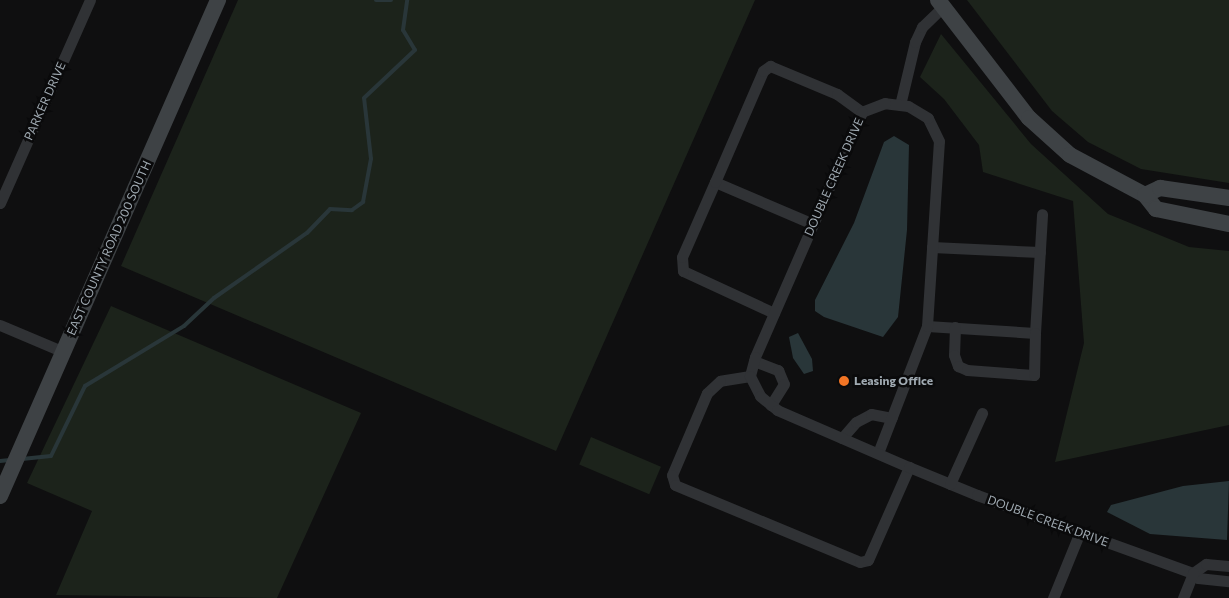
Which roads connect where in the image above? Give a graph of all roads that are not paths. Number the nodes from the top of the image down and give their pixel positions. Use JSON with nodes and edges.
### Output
{"nodes":[{"id":1,"x":90,"y":0,"type":"edge"},
{"id":2,"x":218,"y":0,"type":"edge"},
{"id":3,"x":940,"y":3,"type":"edge"},
{"id":4,"x":900,"y":105,"type":"junction"},
{"id":5,"x":862,"y":112,"type":"junction"},
{"id":6,"x":715,"y":182,"type":"junction"},
{"id":7,"x":1145,"y":196,"type":"junction"},
{"id":8,"x":1229,"y":198,"type":"edge"},
{"id":9,"x":0,"y":203,"type":"edge"},
{"id":10,"x":1042,"y":214,"type":"dead end"},
{"id":11,"x":813,"y":224,"type":"junction"},
{"id":12,"x":1229,"y":224,"type":"edge"},
{"id":13,"x":932,"y":246,"type":"junction"},
{"id":14,"x":1040,"y":252,"type":"junction"},
{"id":15,"x":774,"y":313,"type":"junction"},
{"id":16,"x":0,"y":325,"type":"edge"},
{"id":17,"x":927,"y":326,"type":"junction"},
{"id":18,"x":955,"y":328,"type":"junction"},
{"id":19,"x":1035,"y":333,"type":"junction"},
{"id":20,"x":64,"y":352,"type":"junction"},
{"id":21,"x":754,"y":361,"type":"junction"},
{"id":22,"x":750,"y":376,"type":"junction"},
{"id":23,"x":771,"y":405,"type":"junction"},
{"id":24,"x":982,"y":413,"type":"dead end"},
{"id":25,"x":892,"y":418,"type":"junction"},
{"id":26,"x":842,"y":438,"type":"junction"},
{"id":27,"x":878,"y":453,"type":"junction"},
{"id":28,"x":909,"y":467,"type":"junction"},
{"id":29,"x":950,"y":484,"type":"junction"},
{"id":30,"x":3,"y":490,"type":"edge"},
{"id":31,"x":1080,"y":532,"type":"junction"},
{"id":32,"x":1227,"y":566,"type":"edge"},
{"id":33,"x":1193,"y":572,"type":"junction"},
{"id":34,"x":1225,"y":581,"type":"edge"},
{"id":35,"x":1053,"y":598,"type":"edge"},
{"id":36,"x":1183,"y":598,"type":"edge"}],
"edges":[{"from":1,"to":9,"type":"street","name":"PARKER DRIVE"},
{"from":2,"to":20,"type":"street","name":"EAST COUNTY ROAD 200 SOUTH"},
{"from":3,"to":4,"type":"street"},
{"from":3,"to":7,"type":"street"},
{"from":4,"to":5,"type":"street","name":"DOUBLE CREEK DRIVE"},
{"from":4,"to":13,"type":"street","name":"DOUBLE CREEK DRIVE"},
{"from":5,"to":6,"type":"street"},
{"from":5,"to":11,"type":"street","name":"DOUBLE CREEK DRIVE"},
{"from":6,"to":11,"type":"street"},
{"from":6,"to":15,"type":"street"},
{"from":7,"to":8,"type":"street"},
{"from":7,"to":12,"type":"street"},
{"from":10,"to":14,"type":"street"},
{"from":11,"to":15,"type":"street","name":"DOUBLE CREEK DRIVE"},
{"from":13,"to":14,"type":"street"},
{"from":13,"to":17,"type":"street","name":"DOUBLE CREEK DRIVE"},
{"from":14,"to":19,"type":"street"},
{"from":15,"to":21,"type":"street","name":"DOUBLE CREEK DRIVE"},
{"from":16,"to":20,"type":"street"},
{"from":17,"to":18,"type":"street"},
{"from":17,"to":25,"type":"street","name":"DOUBLE CREEK DRIVE"},
{"from":18,"to":19,"type":"street"},
{"from":18,"to":19,"type":"street"},
{"from":20,"to":30,"type":"street","name":"EAST COUNTY ROAD 200 SOUTH"},
{"from":21,"to":22,"type":"street","name":"DOUBLE CREEK DRIVE"},
{"from":21,"to":23,"type":"street"},
{"from":22,"to":23,"type":"street","name":"DOUBLE CREEK DRIVE"},
{"from":22,"to":28,"type":"street"},
{"from":23,"to":26,"type":"street","name":"DOUBLE CREEK DRIVE"},
{"from":24,"to":29,"type":"street"},
{"from":25,"to":26,"type":"street"},
{"from":25,"to":27,"type":"street","name":"DOUBLE CREEK DRIVE"},
{"from":26,"to":27,"type":"street","name":"DOUBLE CREEK DRIVE"},
{"from":27,"to":28,"type":"street","name":"DOUBLE CREEK DRIVE"},
{"from":28,"to":29,"type":"street","name":"DOUBLE CREEK DRIVE"},
{"from":29,"to":31,"type":"street","name":"DOUBLE CREEK DRIVE"},
{"from":31,"to":33,"type":"street","name":"DOUBLE CREEK DRIVE"},
{"from":31,"to":35,"type":"street"},
{"from":32,"to":33,"type":"street"},
{"from":32,"to":34,"type":"street"},
{"from":33,"to":34,"type":"street","name":"DOUBLE CREEK DRIVE"},
{"from":33,"to":36,"type":"street"}]}
